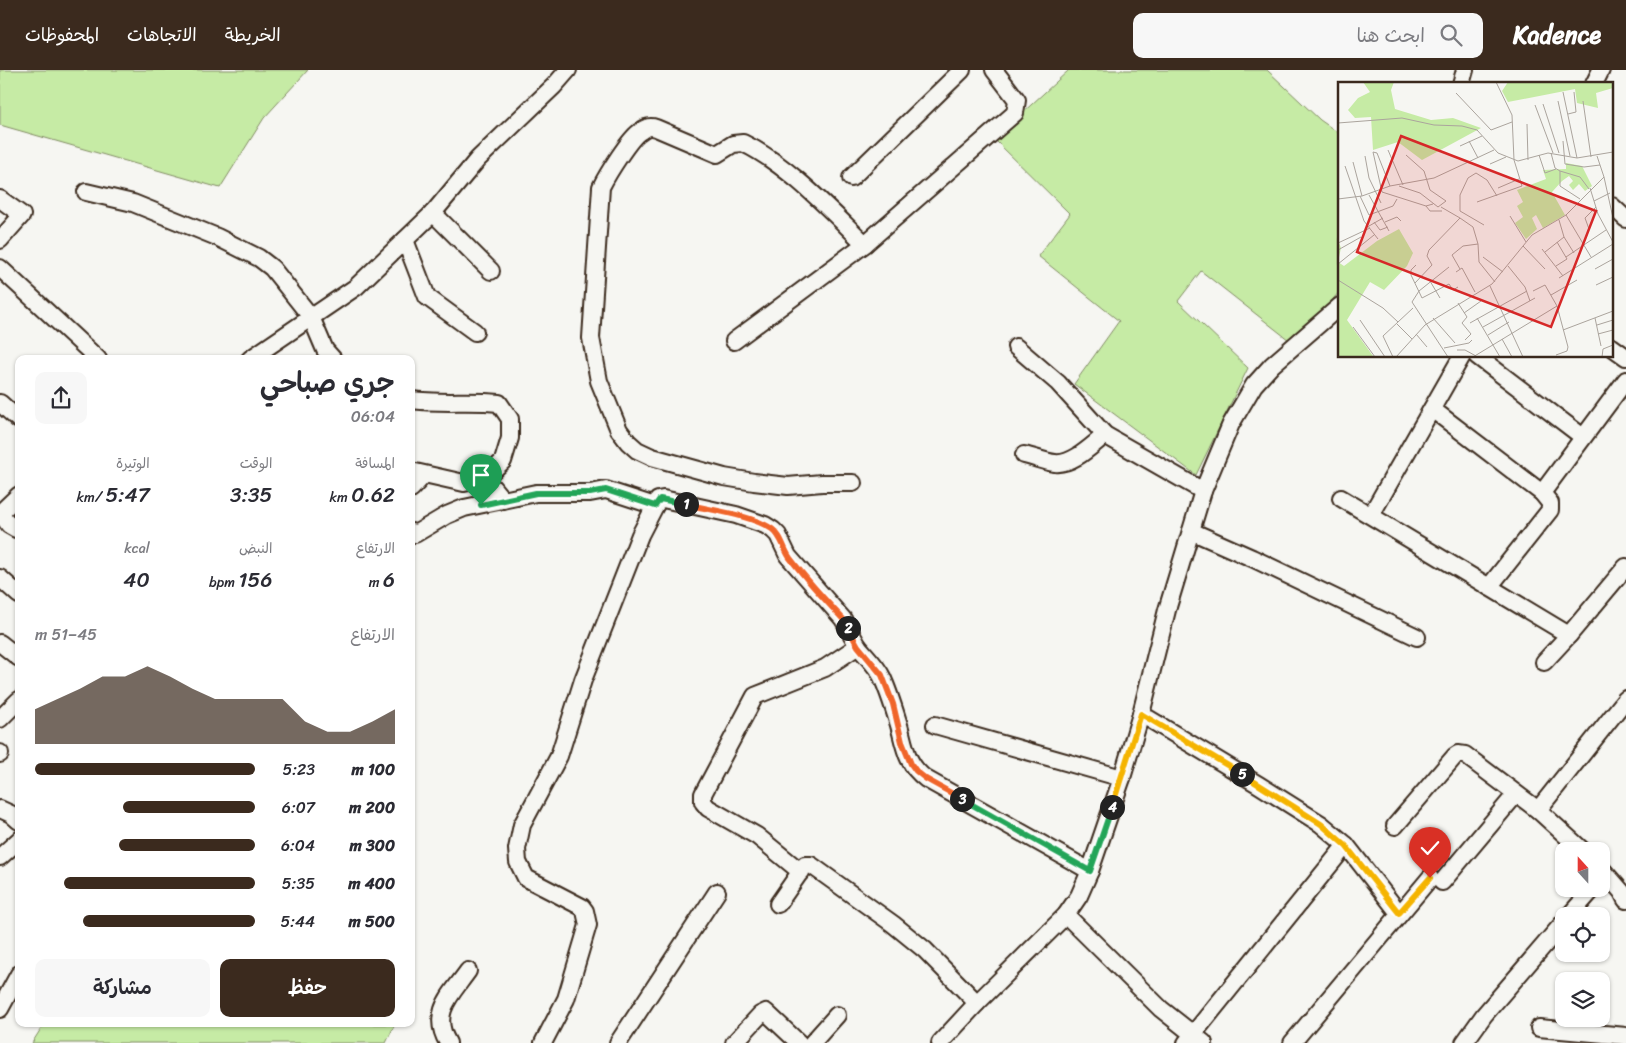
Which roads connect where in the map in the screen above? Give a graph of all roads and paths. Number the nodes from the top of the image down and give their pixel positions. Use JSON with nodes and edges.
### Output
{"nodes":[{"id":1,"x":568,"y":70,"type":"edge"},
{"id":2,"x":962,"y":70,"type":"edge"},
{"id":3,"x":994,"y":70,"type":"edge"},
{"id":4,"x":1601,"y":70,"type":"edge"},
{"id":5,"x":1595,"y":82,"type":"edge"},
{"id":6,"x":851,"y":178,"type":"dead end"},
{"id":7,"x":86,"y":192,"type":"dead end"},
{"id":8,"x":0,"y":198,"type":"edge"},
{"id":9,"x":1614,"y":208,"type":"edge"},
{"id":10,"x":433,"y":213,"type":"junction"},
{"id":11,"x":1626,"y":219,"type":"edge"},
{"id":12,"x":0,"y":240,"type":"edge"},
{"id":13,"x":405,"y":240,"type":"junction"},
{"id":14,"x":865,"y":244,"type":"junction"},
{"id":15,"x":0,"y":268,"type":"edge"},
{"id":16,"x":491,"y":271,"type":"dead end"},
{"id":17,"x":1338,"y":308,"type":"edge"},
{"id":18,"x":311,"y":317,"type":"junction"},
{"id":19,"x":475,"y":332,"type":"dead end"},
{"id":20,"x":734,"y":341,"type":"dead end"},
{"id":21,"x":1016,"y":347,"type":"dead end"},
{"id":22,"x":1614,"y":348,"type":"edge"},
{"id":23,"x":94,"y":355,"type":"edge"},
{"id":24,"x":256,"y":355,"type":"edge"},
{"id":25,"x":329,"y":355,"type":"edge"},
{"id":26,"x":1626,"y":357,"type":"edge"},
{"id":27,"x":1461,"y":358,"type":"edge"},
{"id":28,"x":1480,"y":358,"type":"edge"},
{"id":29,"x":1626,"y":380,"type":"edge"},
{"id":30,"x":415,"y":400,"type":"edge"},
{"id":31,"x":0,"y":403,"type":"edge"},
{"id":32,"x":1432,"y":409,"type":"junction"},
{"id":33,"x":15,"y":416,"type":"edge"},
{"id":34,"x":1105,"y":435,"type":"junction"},
{"id":35,"x":1583,"y":437,"type":"junction"},
{"id":36,"x":1024,"y":455,"type":"dead end"},
{"id":37,"x":417,"y":473,"type":"edge"},
{"id":38,"x":485,"y":478,"type":"junction"},
{"id":39,"x":853,"y":483,"type":"dead end"},
{"id":40,"x":1203,"y":491,"type":"junction"},
{"id":41,"x":1542,"y":493,"type":"junction"},
{"id":42,"x":1341,"y":498,"type":"dead end"},
{"id":43,"x":15,"y":499,"type":"edge"},
{"id":44,"x":503,"y":500,"type":"junction"},
{"id":45,"x":655,"y":506,"type":"junction"},
{"id":46,"x":0,"y":512,"type":"edge"},
{"id":47,"x":1370,"y":515,"type":"junction"},
{"id":48,"x":15,"y":528,"type":"edge"},
{"id":49,"x":1191,"y":531,"type":"junction"},
{"id":50,"x":415,"y":534,"type":"edge"},
{"id":51,"x":1626,"y":567,"type":"edge"},
{"id":52,"x":0,"y":578,"type":"edge"},
{"id":53,"x":1489,"y":587,"type":"junction"},
{"id":54,"x":15,"y":591,"type":"edge"},
{"id":55,"x":1569,"y":635,"type":"junction"},
{"id":56,"x":1417,"y":637,"type":"dead end"},
{"id":57,"x":0,"y":643,"type":"edge"},
{"id":58,"x":858,"y":646,"type":"junction"},
{"id":59,"x":15,"y":655,"type":"edge"},
{"id":60,"x":1544,"y":662,"type":"dead end"},
{"id":61,"x":1626,"y":699,"type":"edge"},
{"id":62,"x":15,"y":704,"type":"edge"},
{"id":63,"x":1141,"y":714,"type":"junction"},
{"id":64,"x":0,"y":719,"type":"edge"},
{"id":65,"x":935,"y":725,"type":"dead end"},
{"id":66,"x":1122,"y":778,"type":"junction"},
{"id":67,"x":1516,"y":794,"type":"junction"},
{"id":68,"x":1538,"y":810,"type":"junction"},
{"id":69,"x":1396,"y":826,"type":"dead end"},
{"id":70,"x":1573,"y":842,"type":"edge"},
{"id":71,"x":15,"y":844,"type":"edge"},
{"id":72,"x":1346,"y":846,"type":"junction"},
{"id":73,"x":0,"y":857,"type":"edge"},
{"id":74,"x":1090,"y":871,"type":"junction"},
{"id":75,"x":801,"y":872,"type":"junction"},
{"id":76,"x":1610,"y":880,"type":"edge"},
{"id":77,"x":717,"y":892,"type":"dead end"},
{"id":78,"x":1626,"y":900,"type":"edge"},
{"id":79,"x":778,"y":904,"type":"dead end"},
{"id":80,"x":1399,"y":913,"type":"junction"},
{"id":81,"x":1066,"y":915,"type":"junction"},
{"id":82,"x":1555,"y":932,"type":"edge"},
{"id":83,"x":468,"y":971,"type":"dead end"},
{"id":84,"x":15,"y":981,"type":"edge"},
{"id":85,"x":977,"y":1003,"type":"junction"},
{"id":86,"x":0,"y":1009,"type":"edge"},
{"id":87,"x":837,"y":1015,"type":"dead end"},
{"id":88,"x":1539,"y":1028,"type":"dead end"},
{"id":89,"x":1626,"y":1036,"type":"edge"},
{"id":90,"x":1194,"y":1040,"type":"edge"},
{"id":91,"x":448,"y":1043,"type":"edge"},
{"id":92,"x":543,"y":1043,"type":"edge"},
{"id":93,"x":618,"y":1043,"type":"edge"},
{"id":94,"x":734,"y":1043,"type":"edge"},
{"id":95,"x":799,"y":1043,"type":"edge"},
{"id":96,"x":812,"y":1043,"type":"edge"},
{"id":97,"x":940,"y":1043,"type":"edge"},
{"id":98,"x":1292,"y":1043,"type":"edge"},
{"id":99,"x":1464,"y":1043,"type":"edge"}],
"edges":[{"from":1,"to":10,"type":"street"},
{"from":2,"to":6,"type":"street"},
{"from":3,"to":14,"type":"street"},
{"from":4,"to":5,"type":"street"},
{"from":7,"to":18,"type":"street"},
{"from":8,"to":12,"type":"street"},
{"from":9,"to":11,"type":"street"},
{"from":10,"to":13,"type":"street"},
{"from":10,"to":16,"type":"street"},
{"from":13,"to":18,"type":"street"},
{"from":13,"to":19,"type":"street"},
{"from":14,"to":20,"type":"street"},
{"from":14,"to":39,"type":"street"},
{"from":15,"to":23,"type":"street"},
{"from":17,"to":40,"type":"street"},
{"from":18,"to":24,"type":"street"},
{"from":18,"to":25,"type":"street"},
{"from":21,"to":34,"type":"street"},
{"from":22,"to":26,"type":"street"},
{"from":27,"to":32,"type":"street"},
{"from":28,"to":35,"type":"street"},
{"from":29,"to":35,"type":"street"},
{"from":30,"to":38,"type":"street"},
{"from":31,"to":33,"type":"street"},
{"from":32,"to":41,"type":"street"},
{"from":32,"to":47,"type":"street"},
{"from":34,"to":36,"type":"street"},
{"from":34,"to":40,"type":"street"},
{"from":35,"to":41,"type":"street"},
{"from":37,"to":38,"type":"street"},
{"from":38,"to":44,"type":"street"},
{"from":40,"to":49,"type":"street"},
{"from":41,"to":53,"type":"street"},
{"from":42,"to":47,"type":"street"},
{"from":43,"to":46,"type":"street"},
{"from":44,"to":45,"type":"street"},
{"from":44,"to":50,"type":"street"},
{"from":45,"to":58,"type":"street"},
{"from":45,"to":92,"type":"street"},
{"from":46,"to":48,"type":"street"},
{"from":47,"to":53,"type":"street"},
{"from":49,"to":56,"type":"street"},
{"from":49,"to":63,"type":"street"},
{"from":51,"to":55,"type":"street"},
{"from":52,"to":54,"type":"street"},
{"from":53,"to":55,"type":"street"},
{"from":55,"to":60,"type":"street"},
{"from":57,"to":59,"type":"street"},
{"from":58,"to":74,"type":"street"},
{"from":58,"to":75,"type":"street"},
{"from":61,"to":68,"type":"street"},
{"from":62,"to":64,"type":"street"},
{"from":63,"to":66,"type":"street"},
{"from":63,"to":72,"type":"street"},
{"from":65,"to":66,"type":"street"},
{"from":66,"to":74,"type":"street"},
{"from":67,"to":68,"type":"street"},
{"from":67,"to":69,"type":"street"},
{"from":67,"to":80,"type":"street"},
{"from":68,"to":70,"type":"street"},
{"from":71,"to":73,"type":"street"},
{"from":72,"to":80,"type":"street"},
{"from":72,"to":90,"type":"street"},
{"from":74,"to":81,"type":"street"},
{"from":75,"to":79,"type":"street"},
{"from":75,"to":85,"type":"street"},
{"from":76,"to":78,"type":"street"},
{"from":77,"to":93,"type":"street"},
{"from":80,"to":98,"type":"street"},
{"from":81,"to":85,"type":"street"},
{"from":81,"to":90,"type":"street"},
{"from":82,"to":99,"type":"street"},
{"from":83,"to":91,"type":"street"},
{"from":84,"to":86,"type":"street"},
{"from":85,"to":97,"type":"street"},
{"from":87,"to":96,"type":"street"},
{"from":88,"to":89,"type":"street"},
{"from":94,"to":95,"type":"street"}]}
